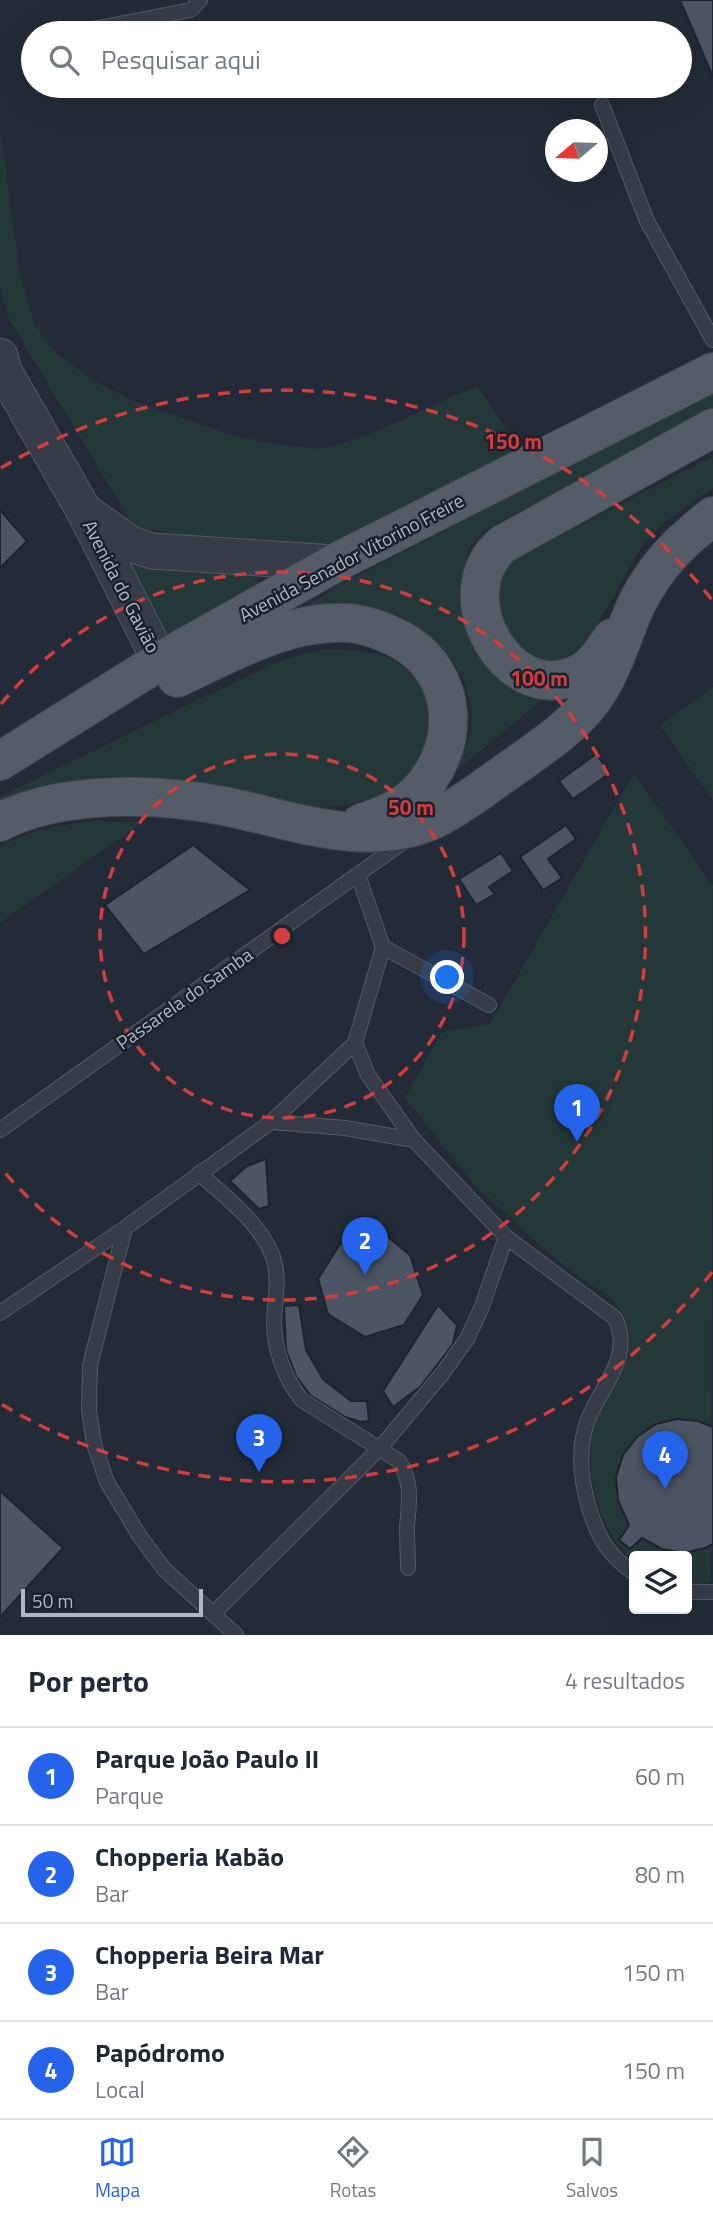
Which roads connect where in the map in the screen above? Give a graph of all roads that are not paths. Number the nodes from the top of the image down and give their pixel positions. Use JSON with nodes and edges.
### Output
{"nodes":[{"id":1,"x":200,"y":0,"type":"edge"},
{"id":2,"x":134,"y":21,"type":"edge"},
{"id":3,"x":602,"y":105,"type":"dead end"},
{"id":4,"x":713,"y":340,"type":"edge"},
{"id":5,"x":1,"y":364,"type":"edge"},
{"id":6,"x":713,"y":372,"type":"edge"},
{"id":7,"x":713,"y":428,"type":"edge"},
{"id":8,"x":84,"y":511,"type":"junction"},
{"id":9,"x":713,"y":516,"type":"edge"},
{"id":10,"x":335,"y":563,"type":"junction"},
{"id":11,"x":636,"y":605,"type":"junction"},
{"id":12,"x":160,"y":661,"type":"junction"},
{"id":13,"x":3,"y":759,"type":"edge"},
{"id":14,"x":437,"y":818,"type":"junction"},
{"id":15,"x":0,"y":822,"type":"edge"},
{"id":16,"x":303,"y":824,"type":"junction"},
{"id":17,"x":358,"y":874,"type":"junction"},
{"id":18,"x":383,"y":947,"type":"junction"},
{"id":19,"x":489,"y":1005,"type":"dead end"},
{"id":20,"x":355,"y":1043,"type":"junction"},
{"id":21,"x":271,"y":1122,"type":"junction"},
{"id":22,"x":0,"y":1130,"type":"edge"},
{"id":23,"x":414,"y":1140,"type":"junction"},
{"id":24,"x":199,"y":1173,"type":"junction"},
{"id":25,"x":125,"y":1228,"type":"junction"},
{"id":26,"x":506,"y":1237,"type":"junction"},
{"id":27,"x":0,"y":1313,"type":"edge"},
{"id":28,"x":380,"y":1448,"type":"junction"},
{"id":29,"x":408,"y":1568,"type":"dead end"},
{"id":30,"x":629,"y":1570,"type":"edge"},
{"id":31,"x":692,"y":1592,"type":"edge"},
{"id":32,"x":713,"y":1592,"type":"edge"},
{"id":33,"x":214,"y":1613,"type":"junction"},
{"id":34,"x":236,"y":1635,"type":"edge"}],
"edges":[{"from":1,"to":2,"type":"lane"},
{"from":3,"to":4,"type":"lane"},
{"from":5,"to":8,"type":"street","name":"Avenida do Gavião"},
{"from":6,"to":10,"type":"main road","name":"Avenida Senador Vitorino Freire"},
{"from":7,"to":11,"type":"main road"},
{"from":8,"to":10,"type":"street","name":"Avenida do Gavião"},
{"from":8,"to":12,"type":"street","name":"Avenida do Gavião"},
{"from":9,"to":11,"type":"main road"},
{"from":10,"to":12,"type":"main road","name":"Avenida Senador Vitorino Freire"},
{"from":11,"to":14,"type":"main road"},
{"from":12,"to":13,"type":"main road","name":"Avenida Senador Vitorino Freire"},
{"from":13,"to":16,"type":"main road"},
{"from":14,"to":16,"type":"main road"},
{"from":14,"to":17,"type":"lane","name":"Passarela do Samba"},
{"from":15,"to":16,"type":"main road"},
{"from":17,"to":18,"type":"lane"},
{"from":17,"to":22,"type":"lane","name":"Passarela do Samba"},
{"from":18,"to":19,"type":"lane"},
{"from":18,"to":20,"type":"lane"},
{"from":20,"to":21,"type":"lane"},
{"from":20,"to":23,"type":"lane"},
{"from":21,"to":23,"type":"lane"},
{"from":21,"to":24,"type":"lane"},
{"from":23,"to":26,"type":"lane"},
{"from":24,"to":25,"type":"lane"},
{"from":24,"to":28,"type":"lane"},
{"from":25,"to":27,"type":"lane"},
{"from":25,"to":33,"type":"lane"},
{"from":26,"to":28,"type":"lane"},
{"from":26,"to":30,"type":"lane"},
{"from":28,"to":29,"type":"lane"},
{"from":28,"to":33,"type":"lane"},
{"from":31,"to":32,"type":"lane"},
{"from":33,"to":34,"type":"lane"}]}
